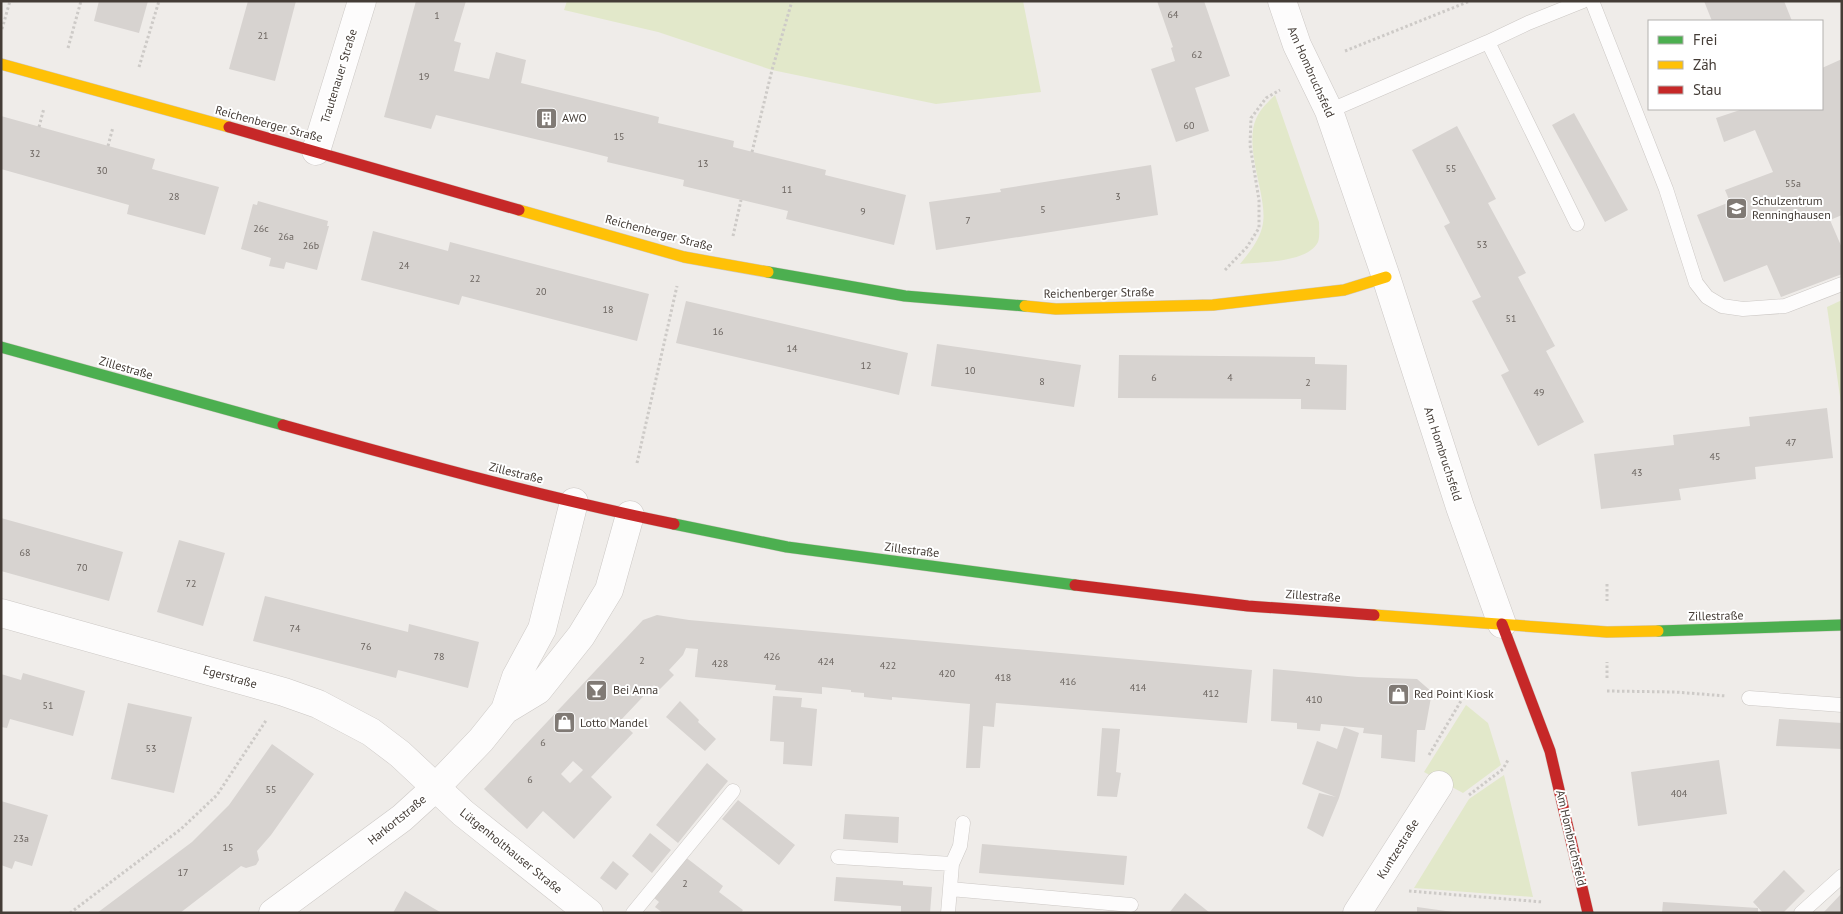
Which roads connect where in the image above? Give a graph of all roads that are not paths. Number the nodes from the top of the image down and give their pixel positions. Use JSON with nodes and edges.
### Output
{"nodes":[{"id":1,"x":362,"y":1,"type":"edge"},
{"id":2,"x":1282,"y":1,"type":"edge"},
{"id":3,"x":1583,"y":1,"type":"edge"},
{"id":4,"x":1592,"y":1,"type":"edge"},
{"id":5,"x":1488,"y":42,"type":"junction"},
{"id":6,"x":1,"y":64,"type":"edge"},
{"id":7,"x":1329,"y":111,"type":"junction"},
{"id":8,"x":316,"y":151,"type":"junction"},
{"id":9,"x":1577,"y":224,"type":"dead end"},
{"id":10,"x":1386,"y":277,"type":"junction"},
{"id":11,"x":1842,"y":284,"type":"edge"},
{"id":12,"x":1,"y":348,"type":"edge"},
{"id":13,"x":574,"y":502,"type":"junction"},
{"id":14,"x":630,"y":515,"type":"junction"},
{"id":15,"x":1,"y":613,"type":"edge"},
{"id":16,"x":1502,"y":624,"type":"junction"},
{"id":17,"x":1842,"y":625,"type":"edge"},
{"id":18,"x":1749,"y":698,"type":"road end"},
{"id":19,"x":1842,"y":705,"type":"edge"},
{"id":20,"x":505,"y":710,"type":"junction"},
{"id":21,"x":1439,"y":784,"type":"road end"},
{"id":22,"x":436,"y":787,"type":"junction"},
{"id":23,"x":733,"y":791,"type":"dead end"},
{"id":24,"x":963,"y":823,"type":"dead end"},
{"id":25,"x":838,"y":857,"type":"dead end"},
{"id":26,"x":952,"y":864,"type":"junction"},
{"id":27,"x":1842,"y":876,"type":"edge"},
{"id":28,"x":950,"y":889,"type":"junction"},
{"id":29,"x":1132,"y":905,"type":"dead end"},
{"id":30,"x":273,"y":913,"type":"edge"},
{"id":31,"x":589,"y":913,"type":"edge"},
{"id":32,"x":633,"y":913,"type":"edge"},
{"id":33,"x":948,"y":913,"type":"edge"},
{"id":34,"x":1357,"y":913,"type":"edge"},
{"id":35,"x":1588,"y":913,"type":"edge"},
{"id":36,"x":1801,"y":913,"type":"edge"}],
"edges":[{"from":1,"to":8,"type":"street","name":"Trautenauer Straße"},
{"from":2,"to":7,"type":"street","name":"Am Hombruchsfeld"},
{"from":3,"to":5,"type":"lane"},
{"from":4,"to":11,"type":"lane"},
{"from":5,"to":7,"type":"lane"},
{"from":5,"to":9,"type":"lane"},
{"from":6,"to":8,"type":"main road","name":"Reichenberger Straße"},
{"from":7,"to":10,"type":"street","name":"Am Hombruchsfeld"},
{"from":8,"to":10,"type":"main road","name":"Reichenberger Straße"},
{"from":10,"to":16,"type":"street","name":"Am Hombruchsfeld"},
{"from":12,"to":13,"type":"main road","name":"Zillestraße"},
{"from":13,"to":14,"type":"main road","name":"Zillestraße"},
{"from":13,"to":20,"type":"street","name":"Harkortstraße"},
{"from":14,"to":16,"type":"main road","name":"Zillestraße"},
{"from":14,"to":20,"type":"street","name":"Harkortstraße"},
{"from":15,"to":22,"type":"street","name":"Egerstraße"},
{"from":16,"to":17,"type":"main road","name":"Zillestraße"},
{"from":16,"to":35,"type":"main road","name":"Am Hombruchsfeld"},
{"from":18,"to":19,"type":"lane"},
{"from":20,"to":22,"type":"street","name":"Harkortstraße"},
{"from":21,"to":34,"type":"street","name":"Kuntzestraße"},
{"from":22,"to":30,"type":"street","name":"Harkortstraße"},
{"from":22,"to":31,"type":"street","name":"Lütgenholthauser Straße"},
{"from":23,"to":32,"type":"lane"},
{"from":24,"to":26,"type":"lane"},
{"from":25,"to":26,"type":"lane"},
{"from":26,"to":28,"type":"lane"},
{"from":27,"to":36,"type":"lane"},
{"from":28,"to":29,"type":"lane"},
{"from":28,"to":33,"type":"lane"}]}
